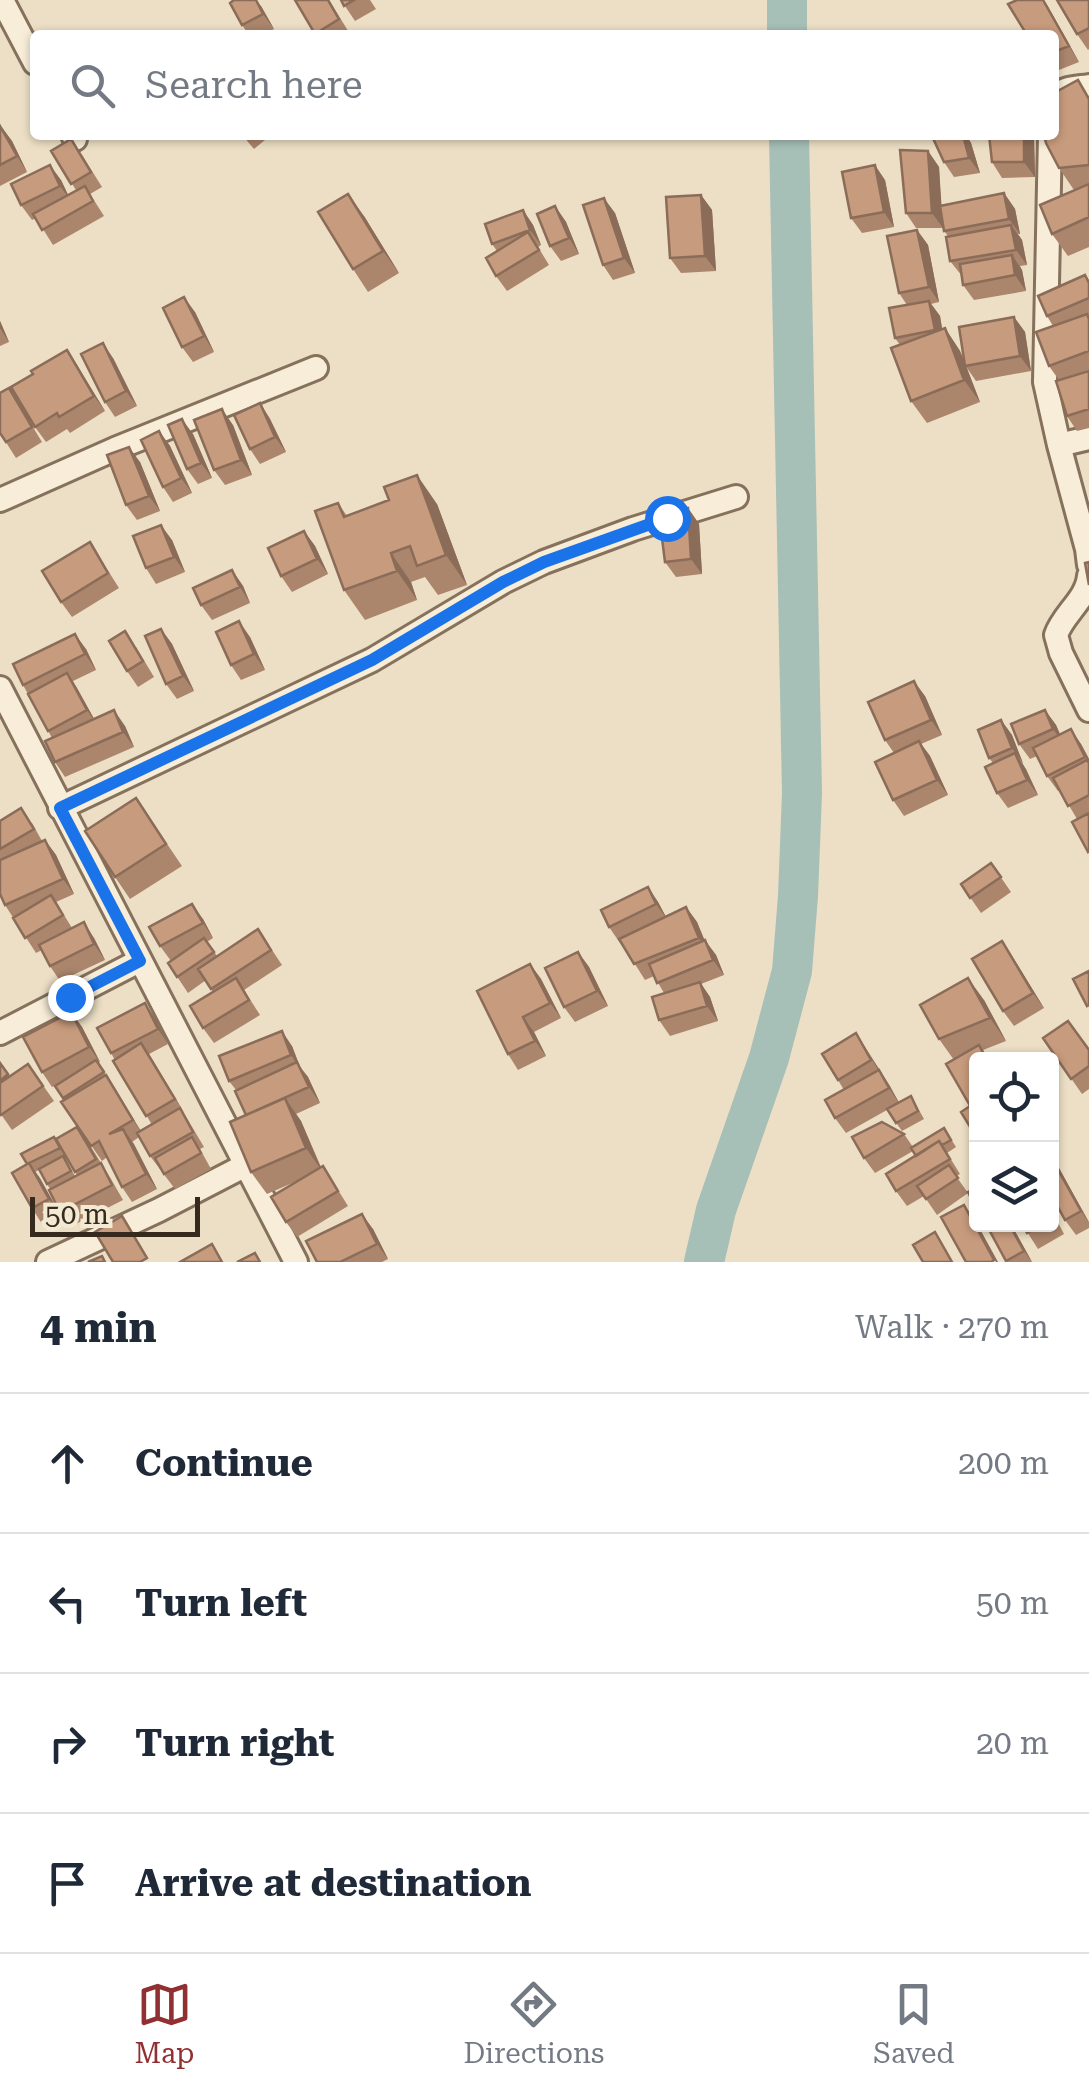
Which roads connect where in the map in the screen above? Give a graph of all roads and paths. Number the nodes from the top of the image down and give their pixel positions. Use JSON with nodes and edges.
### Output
{"nodes":[{"id":1,"x":2,"y":0,"type":"edge"},
{"id":2,"x":30,"y":53,"type":"edge"},
{"id":3,"x":1089,"y":86,"type":"edge"},
{"id":4,"x":1059,"y":93,"type":"edge"},
{"id":5,"x":1050,"y":140,"type":"edge"},
{"id":6,"x":316,"y":368,"type":"dead end"},
{"id":7,"x":1089,"y":438,"type":"edge"},
{"id":8,"x":1059,"y":445,"type":"junction"},
{"id":9,"x":736,"y":497,"type":"dead end"},
{"id":10,"x":0,"y":500,"type":"edge"},
{"id":11,"x":1089,"y":565,"type":"edge"},
{"id":12,"x":1089,"y":576,"type":"edge"},
{"id":13,"x":0,"y":688,"type":"edge"},
{"id":14,"x":1089,"y":710,"type":"edge"},
{"id":15,"x":60,"y":808,"type":"junction"},
{"id":16,"x":140,"y":961,"type":"junction"},
{"id":17,"x":0,"y":1033,"type":"edge"},
{"id":18,"x":246,"y":1165,"type":"junction"},
{"id":19,"x":48,"y":1262,"type":"edge"},
{"id":20,"x":296,"y":1262,"type":"edge"}],
"edges":[{"from":1,"to":2,"type":"street"},
{"from":3,"to":4,"type":"street"},
{"from":5,"to":8,"type":"street"},
{"from":6,"to":10,"type":"street"},
{"from":7,"to":8,"type":"street"},
{"from":8,"to":11,"type":"street"},
{"from":9,"to":15,"type":"street"},
{"from":12,"to":14,"type":"street"},
{"from":13,"to":15,"type":"street"},
{"from":15,"to":16,"type":"street"},
{"from":16,"to":17,"type":"street"},
{"from":16,"to":18,"type":"street"},
{"from":18,"to":19,"type":"street"},
{"from":18,"to":20,"type":"street"}]}
